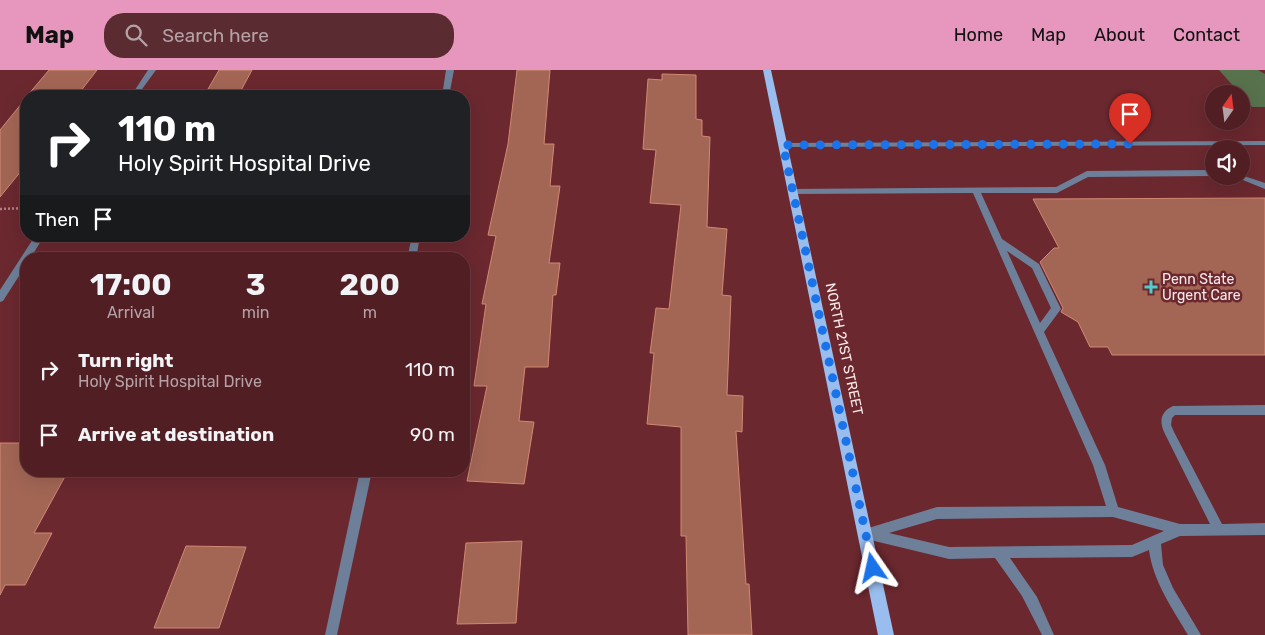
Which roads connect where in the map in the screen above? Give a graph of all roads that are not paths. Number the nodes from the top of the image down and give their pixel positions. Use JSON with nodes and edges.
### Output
{"nodes":[{"id":1,"x":152,"y":70,"type":"edge"},
{"id":2,"x":450,"y":70,"type":"edge"},
{"id":3,"x":767,"y":70,"type":"edge"},
{"id":4,"x":138,"y":90,"type":"edge"},
{"id":5,"x":446,"y":90,"type":"edge"},
{"id":6,"x":1265,"y":143,"type":"edge"},
{"id":7,"x":783,"y":145,"type":"junction"},
{"id":8,"x":1205,"y":174,"type":"edge"},
{"id":9,"x":1250,"y":181,"type":"edge"},
{"id":10,"x":1265,"y":186,"type":"edge"},
{"id":11,"x":976,"y":190,"type":"junction"},
{"id":12,"x":792,"y":191,"type":"junction"},
{"id":13,"x":998,"y":241,"type":"junction"},
{"id":14,"x":20,"y":267,"type":"edge"},
{"id":15,"x":0,"y":298,"type":"edge"},
{"id":16,"x":1039,"y":331,"type":"junction"},
{"id":17,"x":1265,"y":410,"type":"edge"},
{"id":18,"x":365,"y":477,"type":"edge"},
{"id":19,"x":1113,"y":511,"type":"junction"},
{"id":20,"x":1265,"y":529,"type":"edge"},
{"id":21,"x":1180,"y":530,"type":"junction"},
{"id":22,"x":1219,"y":530,"type":"junction"},
{"id":23,"x":866,"y":534,"type":"junction"},
{"id":24,"x":1154,"y":540,"type":"junction"},
{"id":25,"x":997,"y":552,"type":"junction"},
{"id":26,"x":331,"y":635,"type":"edge"},
{"id":27,"x":886,"y":635,"type":"edge"},
{"id":28,"x":1048,"y":635,"type":"edge"},
{"id":29,"x":1195,"y":635,"type":"edge"}],
"edges":[{"from":1,"to":4,"type":"street"},
{"from":2,"to":5,"type":"street"},
{"from":3,"to":7,"type":"main road","name":"NORTH 21ST STREET"},
{"from":6,"to":7,"type":"street"},
{"from":7,"to":12,"type":"main road","name":"NORTH 21ST STREET"},
{"from":8,"to":11,"type":"street"},
{"from":9,"to":10,"type":"street"},
{"from":11,"to":12,"type":"street"},
{"from":11,"to":13,"type":"street"},
{"from":12,"to":23,"type":"main road","name":"NORTH 21ST STREET"},
{"from":13,"to":16,"type":"street"},
{"from":13,"to":16,"type":"street"},
{"from":14,"to":15,"type":"street"},
{"from":16,"to":19,"type":"street"},
{"from":17,"to":22,"type":"street"},
{"from":18,"to":26,"type":"street"},
{"from":19,"to":21,"type":"street"},
{"from":19,"to":23,"type":"street"},
{"from":20,"to":22,"type":"street"},
{"from":21,"to":22,"type":"street"},
{"from":21,"to":24,"type":"street"},
{"from":23,"to":25,"type":"street"},
{"from":23,"to":27,"type":"main road","name":"NORTH 21ST STREET"},
{"from":24,"to":25,"type":"street"},
{"from":24,"to":29,"type":"street"},
{"from":25,"to":28,"type":"street"}]}
